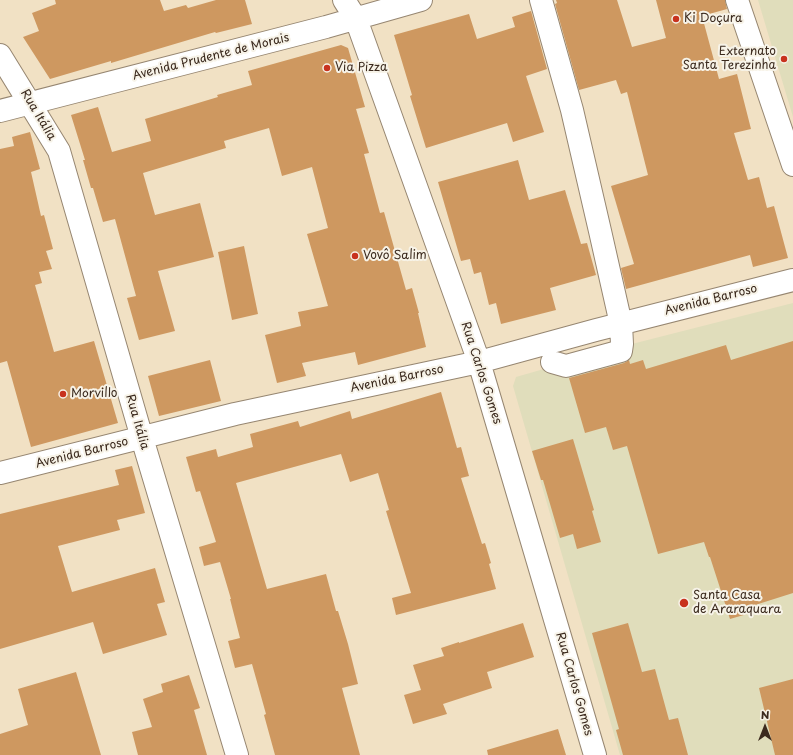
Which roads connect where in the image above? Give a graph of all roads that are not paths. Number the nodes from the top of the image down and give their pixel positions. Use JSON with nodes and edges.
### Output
{"nodes":[{"id":1,"x":344,"y":0,"type":"edge"},
{"id":2,"x":421,"y":0,"type":"edge"},
{"id":3,"x":541,"y":0,"type":"edge"},
{"id":4,"x":736,"y":0,"type":"edge"},
{"id":5,"x":356,"y":18,"type":"junction"},
{"id":6,"x":0,"y":54,"type":"edge"},
{"id":7,"x":31,"y":103,"type":"junction"},
{"id":8,"x":0,"y":111,"type":"edge"},
{"id":9,"x":793,"y":165,"type":"edge"},
{"id":10,"x":793,"y":280,"type":"edge"},
{"id":11,"x":621,"y":324,"type":"junction"},
{"id":12,"x":478,"y":362,"type":"junction"},
{"id":13,"x":552,"y":362,"type":"dead end"},
{"id":14,"x":142,"y":438,"type":"junction"},
{"id":15,"x":0,"y":474,"type":"edge"},
{"id":16,"x":237,"y":755,"type":"edge"},
{"id":17,"x":595,"y":755,"type":"edge"}],
"edges":[{"from":1,"to":5,"type":"street","name":"Rua Carlos Gomes"},
{"from":2,"to":5,"type":"street","name":"Avenida Prudente de Morais"},
{"from":3,"to":11,"type":"street"},
{"from":4,"to":9,"type":"street"},
{"from":5,"to":7,"type":"street","name":"Avenida Prudente de Morais"},
{"from":5,"to":12,"type":"street","name":"Rua Carlos Gomes"},
{"from":6,"to":7,"type":"street","name":"Rua Itália"},
{"from":7,"to":8,"type":"street","name":"Avenida Prudente de Morais"},
{"from":7,"to":14,"type":"street","name":"Rua Itália"},
{"from":10,"to":11,"type":"street","name":"Avenida Barroso"},
{"from":11,"to":12,"type":"street","name":"Avenida Barroso"},
{"from":11,"to":13,"type":"street"},
{"from":12,"to":14,"type":"street","name":"Avenida Barroso"},
{"from":12,"to":17,"type":"street","name":"Rua Carlos Gomes"},
{"from":14,"to":15,"type":"street","name":"Avenida Barroso"},
{"from":14,"to":16,"type":"street","name":"Rua Itália"}]}
